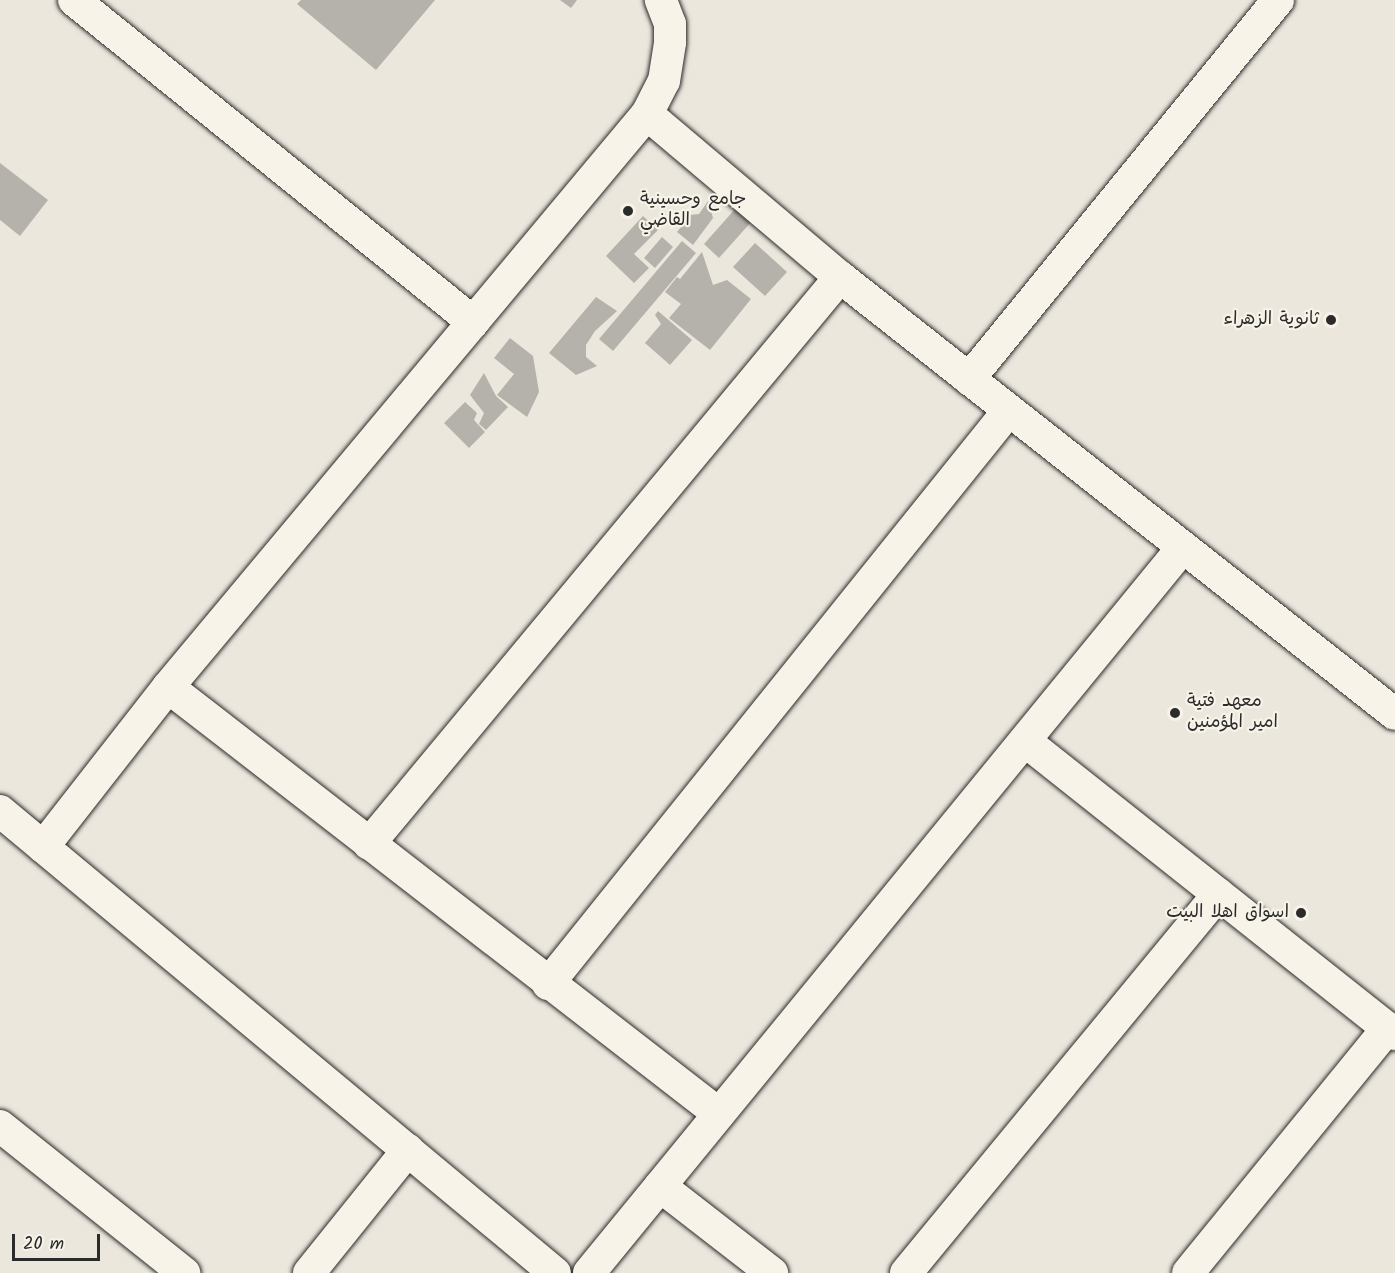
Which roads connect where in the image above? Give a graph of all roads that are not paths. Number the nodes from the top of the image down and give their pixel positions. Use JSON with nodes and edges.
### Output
{"nodes":[{"id":1,"x":74,"y":0,"type":"edge"},
{"id":2,"x":661,"y":0,"type":"edge"},
{"id":3,"x":1278,"y":0,"type":"edge"},
{"id":4,"x":647,"y":114,"type":"junction"},
{"id":5,"x":840,"y":277,"type":"junction"},
{"id":6,"x":473,"y":322,"type":"junction"},
{"id":7,"x":969,"y":379,"type":"junction"},
{"id":8,"x":1009,"y":410,"type":"junction"},
{"id":9,"x":1183,"y":547,"type":"junction"},
{"id":10,"x":168,"y":687,"type":"junction"},
{"id":11,"x":1395,"y":714,"type":"edge"},
{"id":12,"x":1025,"y":741,"type":"junction"},
{"id":13,"x":0,"y":811,"type":"edge"},
{"id":14,"x":369,"y":844,"type":"junction"},
{"id":15,"x":44,"y":847,"type":"junction"},
{"id":16,"x":1218,"y":894,"type":"junction"},
{"id":17,"x":548,"y":984,"type":"junction"},
{"id":18,"x":1391,"y":1031,"type":"edge"},
{"id":19,"x":719,"y":1114,"type":"junction"},
{"id":20,"x":0,"y":1126,"type":"edge"},
{"id":21,"x":408,"y":1150,"type":"junction"},
{"id":22,"x":660,"y":1186,"type":"junction"},
{"id":23,"x":184,"y":1273,"type":"edge"},
{"id":24,"x":309,"y":1273,"type":"edge"},
{"id":25,"x":555,"y":1273,"type":"edge"},
{"id":26,"x":589,"y":1273,"type":"edge"},
{"id":27,"x":772,"y":1273,"type":"edge"},
{"id":28,"x":906,"y":1273,"type":"edge"},
{"id":29,"x":1188,"y":1273,"type":"edge"}],
"edges":[{"from":1,"to":6,"type":"street"},
{"from":2,"to":4,"type":"street"},
{"from":3,"to":7,"type":"street"},
{"from":4,"to":5,"type":"street"},
{"from":4,"to":6,"type":"street"},
{"from":5,"to":7,"type":"street"},
{"from":5,"to":14,"type":"street"},
{"from":6,"to":10,"type":"street"},
{"from":7,"to":8,"type":"street"},
{"from":8,"to":9,"type":"street"},
{"from":8,"to":17,"type":"street"},
{"from":9,"to":11,"type":"street"},
{"from":9,"to":12,"type":"street"},
{"from":10,"to":14,"type":"street"},
{"from":10,"to":15,"type":"street"},
{"from":12,"to":16,"type":"street"},
{"from":12,"to":19,"type":"street"},
{"from":13,"to":15,"type":"street"},
{"from":14,"to":17,"type":"street"},
{"from":15,"to":21,"type":"street"},
{"from":16,"to":18,"type":"street"},
{"from":16,"to":28,"type":"street"},
{"from":17,"to":19,"type":"street"},
{"from":18,"to":29,"type":"street"},
{"from":19,"to":22,"type":"street"},
{"from":20,"to":23,"type":"street"},
{"from":21,"to":24,"type":"street"},
{"from":21,"to":25,"type":"street"},
{"from":22,"to":26,"type":"street"},
{"from":22,"to":27,"type":"street"}]}
